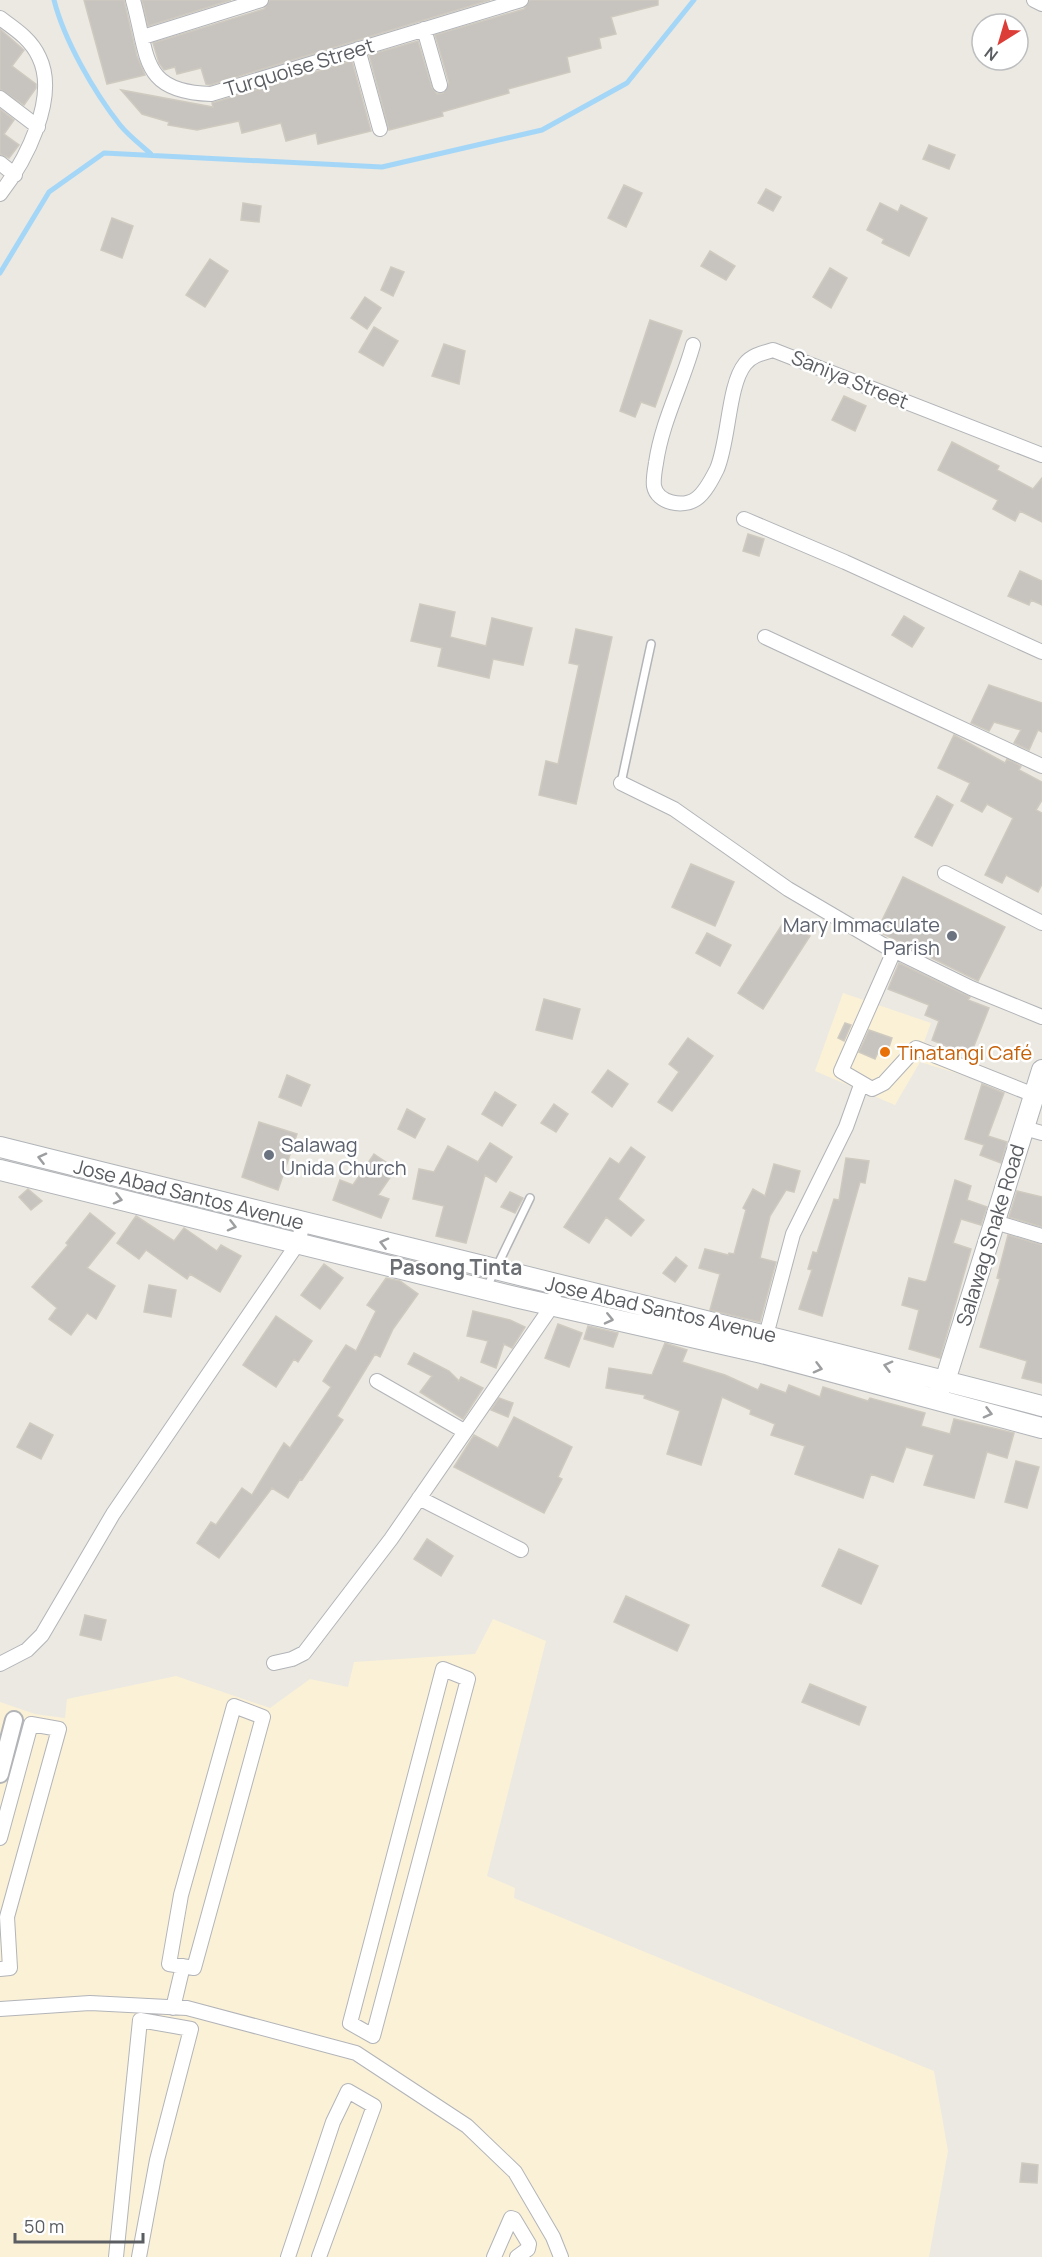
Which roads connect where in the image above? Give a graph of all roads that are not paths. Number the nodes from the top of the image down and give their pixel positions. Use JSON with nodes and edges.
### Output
{"nodes":[{"id":1,"x":133,"y":0,"type":"edge"},
{"id":2,"x":261,"y":0,"type":"edge"},
{"id":3,"x":521,"y":0,"type":"edge"},
{"id":4,"x":1034,"y":0,"type":"edge"},
{"id":5,"x":1042,"y":4,"type":"edge"},
{"id":6,"x":0,"y":18,"type":"edge"},
{"id":7,"x":424,"y":30,"type":"junction"},
{"id":8,"x":143,"y":37,"type":"junction"},
{"id":9,"x":358,"y":49,"type":"junction"},
{"id":10,"x":440,"y":84,"type":"dead end"},
{"id":11,"x":0,"y":98,"type":"edge"},
{"id":12,"x":38,"y":127,"type":"junction"},
{"id":13,"x":380,"y":129,"type":"dead end"},
{"id":14,"x":0,"y":163,"type":"edge"},
{"id":15,"x":15,"y":175,"type":"junction"},
{"id":16,"x":0,"y":194,"type":"edge"},
{"id":17,"x":693,"y":345,"type":"dead end"},
{"id":18,"x":1042,"y":455,"type":"edge"},
{"id":19,"x":744,"y":519,"type":"dead end"},
{"id":20,"x":765,"y":637,"type":"dead end"},
{"id":21,"x":651,"y":644,"type":"dead end"},
{"id":22,"x":1042,"y":652,"type":"edge"},
{"id":23,"x":1042,"y":766,"type":"edge"},
{"id":24,"x":621,"y":783,"type":"joint"},
{"id":25,"x":945,"y":873,"type":"dead end"},
{"id":26,"x":1042,"y":923,"type":"edge"},
{"id":27,"x":894,"y":951,"type":"junction"},
{"id":28,"x":1042,"y":1017,"type":"edge"},
{"id":29,"x":1042,"y":1070,"type":"edge"},
{"id":30,"x":861,"y":1084,"type":"junction"},
{"id":31,"x":1034,"y":1095,"type":"junction"},
{"id":32,"x":1033,"y":1130,"type":"edge"},
{"id":33,"x":0,"y":1147,"type":"edge"},
{"id":34,"x":0,"y":1170,"type":"edge"},
{"id":35,"x":530,"y":1198,"type":"dead end"},
{"id":36,"x":995,"y":1222,"type":"junction"},
{"id":37,"x":303,"y":1223,"type":"junction"},
{"id":38,"x":1042,"y":1236,"type":"edge"},
{"id":39,"x":298,"y":1243,"type":"junction"},
{"id":40,"x":494,"y":1270,"type":"junction"},
{"id":41,"x":558,"y":1283,"type":"junction"},
{"id":42,"x":486,"y":1290,"type":"junction"},
{"id":43,"x":552,"y":1306,"type":"junction"},
{"id":44,"x":764,"y":1343,"type":"junction"},
{"id":45,"x":945,"y":1380,"type":"junction"},
{"id":46,"x":377,"y":1381,"type":"dead end"},
{"id":47,"x":934,"y":1399,"type":"junction"},
{"id":48,"x":1042,"y":1406,"type":"edge"},
{"id":49,"x":1042,"y":1428,"type":"edge"},
{"id":50,"x":464,"y":1431,"type":"junction"},
{"id":51,"x":419,"y":1498,"type":"junction"},
{"id":52,"x":521,"y":1550,"type":"dead end"},
{"id":53,"x":274,"y":1663,"type":"dead end"},
{"id":54,"x":0,"y":1664,"type":"edge"},
{"id":55,"x":14,"y":1719,"type":"dead end"},
{"id":56,"x":0,"y":1774,"type":"edge"},
{"id":57,"x":0,"y":1838,"type":"edge"},
{"id":58,"x":183,"y":1966,"type":"junction"},
{"id":59,"x":0,"y":1969,"type":"edge"},
{"id":60,"x":173,"y":2008,"type":"junction"},
{"id":61,"x":0,"y":2009,"type":"edge"},
{"id":62,"x":362,"y":2030,"type":"junction"},
{"id":63,"x":356,"y":2053,"type":"junction"},
{"id":64,"x":116,"y":2257,"type":"edge"},
{"id":65,"x":139,"y":2257,"type":"edge"},
{"id":66,"x":288,"y":2257,"type":"edge"},
{"id":67,"x":319,"y":2257,"type":"edge"},
{"id":68,"x":494,"y":2257,"type":"edge"},
{"id":69,"x":517,"y":2257,"type":"edge"},
{"id":70,"x":561,"y":2257,"type":"edge"}],
"edges":[{"from":1,"to":8,"type":"street","name":"Turquoise Street"},
{"from":2,"to":8,"type":"street"},
{"from":3,"to":7,"type":"street","name":"Turquoise Street"},
{"from":4,"to":5,"type":"street"},
{"from":6,"to":12,"type":"street"},
{"from":7,"to":9,"type":"street","name":"Turquoise Street"},
{"from":7,"to":10,"type":"street"},
{"from":8,"to":9,"type":"street","name":"Turquoise Street"},
{"from":9,"to":13,"type":"street"},
{"from":11,"to":12,"type":"street"},
{"from":12,"to":15,"type":"street"},
{"from":14,"to":15,"type":"street"},
{"from":15,"to":16,"type":"street"},
{"from":17,"to":18,"type":"street","name":"Saniya Street"},
{"from":19,"to":22,"type":"street"},
{"from":20,"to":23,"type":"street"},
{"from":21,"to":24,"type":"lane"},
{"from":24,"to":27,"type":"street"},
{"from":25,"to":26,"type":"street"},
{"from":27,"to":28,"type":"street"},
{"from":27,"to":30,"type":"street"},
{"from":29,"to":31,"type":"main road","name":"Salawag Snake Road"},
{"from":30,"to":31,"type":"street"},
{"from":30,"to":44,"type":"street"},
{"from":31,"to":32,"type":"main road","name":"Salawag Snake Road"},
{"from":32,"to":36,"type":"main road","name":"Salawag Snake Road"},
{"from":37,"to":33,"type":"main road","name":"Jose Abad Santos Avenue","one_way":true},
{"from":34,"to":39,"type":"main road","name":"Jose Abad Santos Avenue","one_way":true},
{"from":35,"to":40,"type":"lane"},
{"from":36,"to":38,"type":"street"},
{"from":36,"to":45,"type":"main road","name":"Salawag Snake Road"},
{"from":37,"to":39,"type":"street"},
{"from":40,"to":37,"type":"main road","name":"Jose Abad Santos Avenue","one_way":true},
{"from":39,"to":42,"type":"main road","name":"Jose Abad Santos Avenue"},
{"from":39,"to":54,"type":"street"},
{"from":40,"to":41,"type":"main road","name":"Jose Abad Santos Avenue"},
{"from":40,"to":42,"type":"lane"},
{"from":41,"to":43,"type":"street"},
{"from":41,"to":44,"type":"main road","name":"Jose Abad Santos Avenue"},
{"from":42,"to":43,"type":"main road","name":"Jose Abad Santos Avenue"},
{"from":43,"to":44,"type":"main road","name":"Jose Abad Santos Avenue","one_way":true},
{"from":43,"to":50,"type":"street"},
{"from":45,"to":44,"type":"main road","name":"Jose Abad Santos Avenue","one_way":true},
{"from":44,"to":47,"type":"main road","name":"Jose Abad Santos Avenue","one_way":true},
{"from":45,"to":47,"type":"main road","name":"Salawag Snake Road"},
{"from":45,"to":48,"type":"main road","name":"Jose Abad Santos Avenue"},
{"from":46,"to":50,"type":"street"},
{"from":47,"to":49,"type":"main road","name":"Jose Abad Santos Avenue","one_way":true},
{"from":50,"to":51,"type":"street"},
{"from":51,"to":52,"type":"street"},
{"from":51,"to":53,"type":"street"},
{"from":55,"to":56,"type":"street"},
{"from":57,"to":59,"type":"street"},
{"from":58,"to":58,"type":"street"},
{"from":58,"to":60,"type":"street"},
{"from":60,"to":61,"type":"street"},
{"from":60,"to":63,"type":"street"},
{"from":62,"to":62,"type":"street"},
{"from":62,"to":63,"type":"street"},
{"from":63,"to":70,"type":"street"},
{"from":64,"to":65,"type":"street"},
{"from":66,"to":67,"type":"street"},
{"from":68,"to":69,"type":"street"}]}
